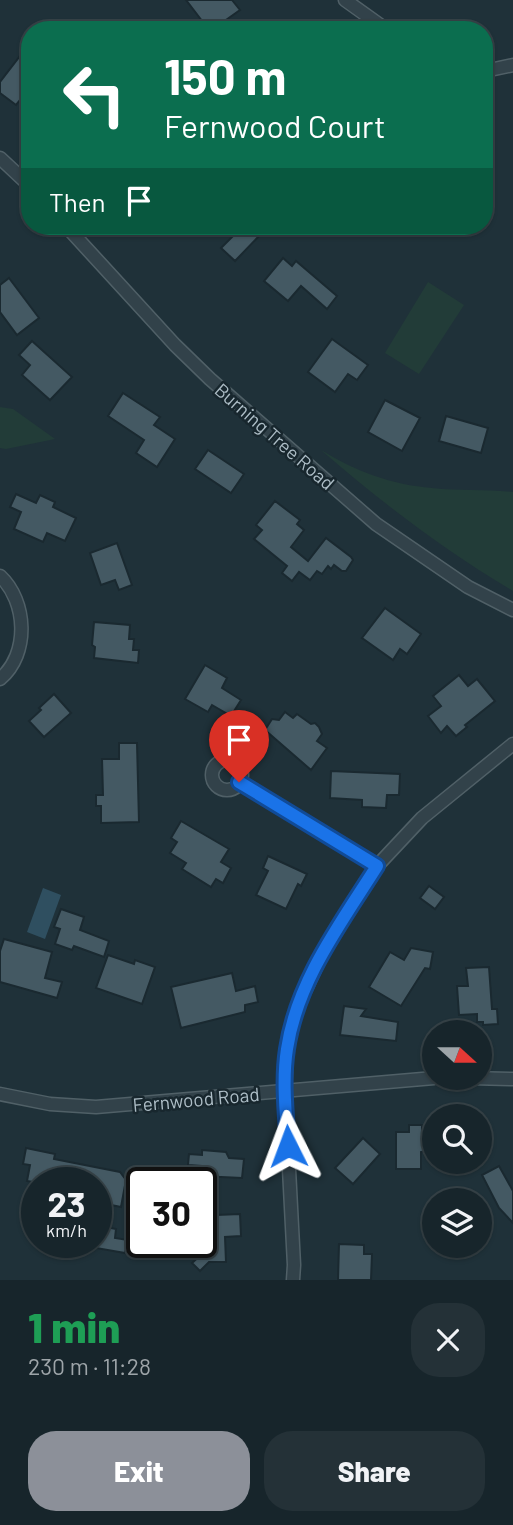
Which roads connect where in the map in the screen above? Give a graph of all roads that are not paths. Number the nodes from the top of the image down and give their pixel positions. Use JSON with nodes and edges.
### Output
{"nodes":[{"id":1,"x":345,"y":0,"type":"edge"},
{"id":2,"x":374,"y":21,"type":"edge"},
{"id":3,"x":513,"y":65,"type":"edge"},
{"id":4,"x":493,"y":69,"type":"edge"},
{"id":5,"x":0,"y":158,"type":"edge"},
{"id":6,"x":21,"y":178,"type":"edge"},
{"id":7,"x":74,"y":235,"type":"edge"},
{"id":8,"x":0,"y":576,"type":"edge"},
{"id":9,"x":513,"y":610,"type":"edge"},
{"id":10,"x":0,"y":678,"type":"edge"},
{"id":11,"x":513,"y":744,"type":"edge"},
{"id":12,"x":239,"y":782,"type":"dead end"},
{"id":13,"x":377,"y":866,"type":"junction"},
{"id":14,"x":422,"y":1079,"type":"edge"},
{"id":15,"x":492,"y":1079,"type":"edge"},
{"id":16,"x":513,"y":1079,"type":"edge"},
{"id":17,"x":285,"y":1092,"type":"junction"},
{"id":18,"x":0,"y":1094,"type":"edge"},
{"id":19,"x":293,"y":1280,"type":"edge"}],
"edges":[{"from":1,"to":2,"type":"street"},
{"from":3,"to":4,"type":"street"},
{"from":5,"to":6,"type":"street"},
{"from":7,"to":9,"type":"street","name":"Burning Tree Road"},
{"from":8,"to":10,"type":"street"},
{"from":11,"to":13,"type":"street"},
{"from":12,"to":13,"type":"street"},
{"from":13,"to":17,"type":"street"},
{"from":14,"to":17,"type":"street","name":"Fernwood Road"},
{"from":15,"to":16,"type":"street"},
{"from":17,"to":18,"type":"street","name":"Fernwood Road"},
{"from":17,"to":19,"type":"street"}]}
